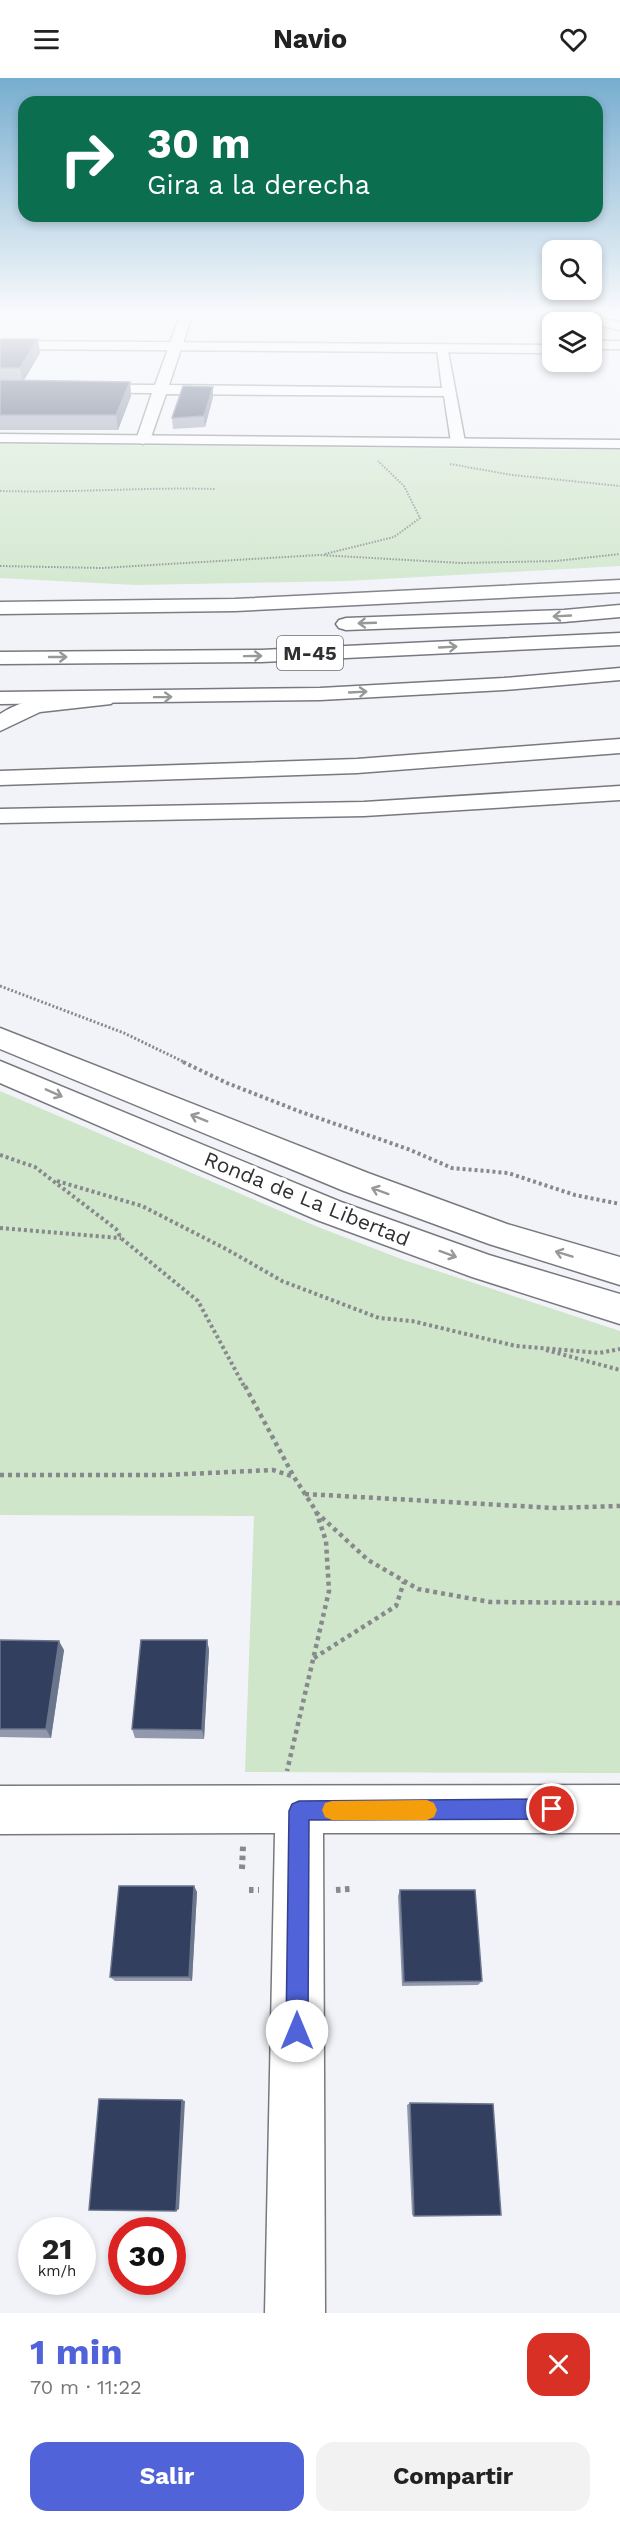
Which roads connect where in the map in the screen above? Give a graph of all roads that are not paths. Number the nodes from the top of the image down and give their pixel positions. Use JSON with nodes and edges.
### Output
{"nodes":[{"id":1,"x":152,"y":414,"type":"edge"},
{"id":2,"x":454,"y":414,"type":"edge"},
{"id":3,"x":0,"y":438,"type":"edge"},
{"id":4,"x":143,"y":440,"type":"junction"},
{"id":5,"x":458,"y":442,"type":"junction"},
{"id":6,"x":620,"y":444,"type":"edge"},
{"id":7,"x":620,"y":586,"type":"edge"},
{"id":8,"x":0,"y":595,"type":"edge"},
{"id":9,"x":378,"y":600,"type":"junction"},
{"id":10,"x":0,"y":608,"type":"edge"},
{"id":11,"x":620,"y":611,"type":"edge"},
{"id":12,"x":328,"y":625,"type":"dead end"},
{"id":13,"x":620,"y":639,"type":"edge"},
{"id":14,"x":0,"y":658,"type":"edge"},
{"id":15,"x":620,"y":663,"type":"edge"},
{"id":16,"x":620,"y":674,"type":"edge"},
{"id":17,"x":0,"y":682,"type":"edge"},
{"id":18,"x":0,"y":698,"type":"edge"},
{"id":19,"x":135,"y":698,"type":"junction"},
{"id":20,"x":0,"y":724,"type":"edge"},
{"id":21,"x":620,"y":746,"type":"edge"},
{"id":22,"x":0,"y":760,"type":"edge"},
{"id":23,"x":152,"y":773,"type":"junction"},
{"id":24,"x":0,"y":778,"type":"edge"},
{"id":25,"x":620,"y":793,"type":"edge"},
{"id":26,"x":0,"y":816,"type":"edge"},
{"id":27,"x":0,"y":1038,"type":"edge"},
{"id":28,"x":0,"y":1071,"type":"edge"},
{"id":29,"x":620,"y":1271,"type":"edge"},
{"id":30,"x":620,"y":1309,"type":"edge"},
{"id":31,"x":292,"y":1794,"type":"junction"},
{"id":32,"x":620,"y":1809,"type":"edge"},
{"id":33,"x":0,"y":1810,"type":"edge"},
{"id":34,"x":295,"y":2313,"type":"edge"}],
"edges":[{"from":1,"to":4,"type":"main road"},
{"from":2,"to":5,"type":"main road"},
{"from":3,"to":4,"type":"main road"},
{"from":4,"to":5,"type":"main road"},
{"from":5,"to":6,"type":"main road"},
{"from":7,"to":9,"type":"main road"},
{"from":8,"to":9,"type":"main road"},
{"from":9,"to":10,"type":"main road"},
{"from":11,"to":12,"type":"main road","number":"M-45","one_way":true},
{"from":14,"to":13,"type":"main road","number":"M-45","one_way":true},
{"from":15,"to":17,"type":"main road"},
{"from":19,"to":16,"type":"main road","one_way":true},
{"from":18,"to":19,"type":"main road"},
{"from":19,"to":20,"type":"main road"},
{"from":21,"to":23,"type":"main road"},
{"from":22,"to":23,"type":"main road"},
{"from":23,"to":24,"type":"main road"},
{"from":25,"to":26,"type":"main road"},
{"from":29,"to":27,"type":"main road","name":"Ronda de La Libertad","one_way":true},
{"from":28,"to":30,"type":"main road","name":"Ronda de La Libertad","one_way":true},
{"from":31,"to":32,"type":"main road"},
{"from":31,"to":33,"type":"main road"},
{"from":31,"to":34,"type":"main road"}]}
